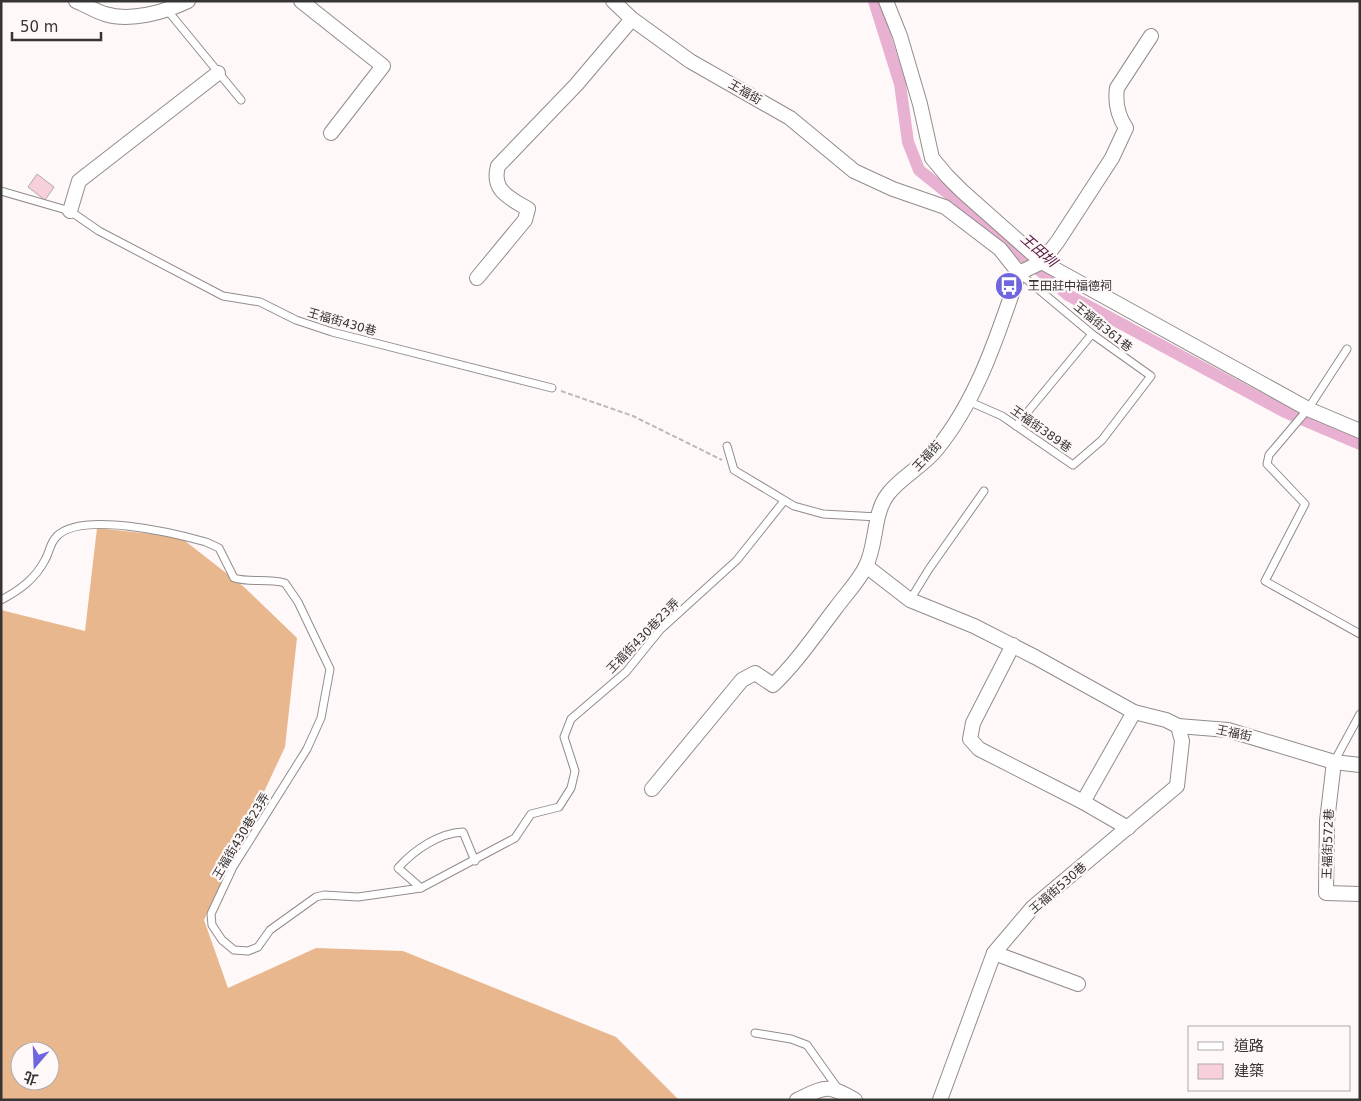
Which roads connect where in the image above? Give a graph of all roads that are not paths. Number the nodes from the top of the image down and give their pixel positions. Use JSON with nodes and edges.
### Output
{"nodes":[{"id":1,"x":76,"y":1,"type":"edge"},
{"id":2,"x":188,"y":1,"type":"edge"},
{"id":3,"x":301,"y":1,"type":"edge"},
{"id":4,"x":613,"y":1,"type":"edge"},
{"id":5,"x":886,"y":1,"type":"edge"},
{"id":6,"x":168,"y":11,"type":"junction"},
{"id":7,"x":632,"y":19,"type":"junction"},
{"id":8,"x":1151,"y":36,"type":"dead end"},
{"id":9,"x":218,"y":73,"type":"junction"},
{"id":10,"x":241,"y":100,"type":"dead end"},
{"id":11,"x":331,"y":132,"type":"dead end"},
{"id":12,"x":1,"y":191,"type":"edge"},
{"id":13,"x":70,"y":211,"type":"junction"},
{"id":14,"x":1042,"y":262,"type":"junction"},
{"id":15,"x":1019,"y":273,"type":"junction"},
{"id":16,"x":477,"y":278,"type":"dead end"},
{"id":17,"x":1092,"y":334,"type":"junction"},
{"id":18,"x":1347,"y":349,"type":"dead end"},
{"id":19,"x":552,"y":388,"type":"road end"},
{"id":20,"x":968,"y":401,"type":"junction"},
{"id":21,"x":1308,"y":409,"type":"junction"},
{"id":22,"x":1016,"y":426,"type":"junction"},
{"id":23,"x":1360,"y":431,"type":"edge"},
{"id":24,"x":727,"y":446,"type":"dead end"},
{"id":25,"x":1073,"y":465,"type":"joint"},
{"id":26,"x":984,"y":491,"type":"dead end"},
{"id":27,"x":784,"y":501,"type":"junction"},
{"id":28,"x":878,"y":517,"type":"junction"},
{"id":29,"x":866,"y":566,"type":"junction"},
{"id":30,"x":1,"y":600,"type":"edge"},
{"id":31,"x":910,"y":600,"type":"junction"},
{"id":32,"x":1360,"y":634,"type":"edge"},
{"id":33,"x":1013,"y":646,"type":"junction"},
{"id":34,"x":1134,"y":712,"type":"junction"},
{"id":35,"x":1360,"y":714,"type":"edge"},
{"id":36,"x":1178,"y":726,"type":"junction"},
{"id":37,"x":1334,"y":762,"type":"junction"},
{"id":38,"x":1360,"y":765,"type":"edge"},
{"id":39,"x":652,"y":789,"type":"dead end"},
{"id":40,"x":1083,"y":802,"type":"junction"},
{"id":41,"x":1128,"y":828,"type":"junction"},
{"id":42,"x":475,"y":861,"type":"junction"},
{"id":43,"x":421,"y":888,"type":"junction"},
{"id":44,"x":1360,"y":894,"type":"edge"},
{"id":45,"x":994,"y":953,"type":"junction"},
{"id":46,"x":1078,"y":984,"type":"dead end"},
{"id":47,"x":756,"y":1033,"type":"dead end"},
{"id":48,"x":839,"y":1090,"type":"junction"},
{"id":49,"x":797,"y":1100,"type":"edge"},
{"id":50,"x":855,"y":1100,"type":"edge"},
{"id":51,"x":940,"y":1100,"type":"edge"}],
"edges":[{"from":1,"to":6,"type":"street"},
{"from":2,"to":6,"type":"street"},
{"from":3,"to":11,"type":"street"},
{"from":4,"to":7,"type":"street","name":"王福街"},
{"from":5,"to":14,"type":"street"},
{"from":6,"to":9,"type":"lane"},
{"from":7,"to":15,"type":"street","name":"王福街"},
{"from":7,"to":16,"type":"street"},
{"from":8,"to":14,"type":"street"},
{"from":9,"to":10,"type":"lane"},
{"from":9,"to":13,"type":"street"},
{"from":12,"to":13,"type":"lane","name":"王福街430巷"},
{"from":13,"to":19,"type":"lane","name":"王福街430巷"},
{"from":14,"to":15,"type":"street"},
{"from":14,"to":21,"type":"street"},
{"from":15,"to":17,"type":"lane","name":"王福街361巷"},
{"from":15,"to":20,"type":"street","name":"王福街"},
{"from":17,"to":22,"type":"lane"},
{"from":17,"to":25,"type":"lane","name":"王福街361巷"},
{"from":18,"to":21,"type":"lane"},
{"from":20,"to":22,"type":"lane","name":"王福街389巷"},
{"from":20,"to":28,"type":"street","name":"王福街"},
{"from":21,"to":23,"type":"street"},
{"from":21,"to":32,"type":"lane"},
{"from":22,"to":25,"type":"lane","name":"王福街389巷"},
{"from":24,"to":27,"type":"lane"},
{"from":26,"to":31,"type":"lane"},
{"from":27,"to":28,"type":"lane"},
{"from":27,"to":42,"type":"lane","name":"王福街430巷23弄"},
{"from":28,"to":29,"type":"street","name":"王福街"},
{"from":29,"to":31,"type":"street","name":"王福街"},
{"from":29,"to":39,"type":"street"},
{"from":30,"to":43,"type":"lane","name":"王福街430巷23弄"},
{"from":31,"to":33,"type":"street","name":"王福街"},
{"from":33,"to":34,"type":"street","name":"王福街"},
{"from":33,"to":40,"type":"street"},
{"from":34,"to":36,"type":"street","name":"王福街"},
{"from":34,"to":40,"type":"street"},
{"from":35,"to":37,"type":"lane"},
{"from":36,"to":37,"type":"street","name":"王福街"},
{"from":36,"to":41,"type":"street","name":"王福街530巷"},
{"from":37,"to":38,"type":"street","name":"王福街"},
{"from":37,"to":44,"type":"street","name":"王福街572巷"},
{"from":40,"to":41,"type":"street"},
{"from":41,"to":45,"type":"street","name":"王福街530巷"},
{"from":42,"to":43,"type":"lane","name":"王福街430巷23弄"},
{"from":42,"to":43,"type":"lane"},
{"from":45,"to":46,"type":"street"},
{"from":45,"to":51,"type":"street","name":"王福街530巷"},
{"from":47,"to":48,"type":"lane"},
{"from":48,"to":49,"type":"street"},
{"from":48,"to":50,"type":"street"}]}
